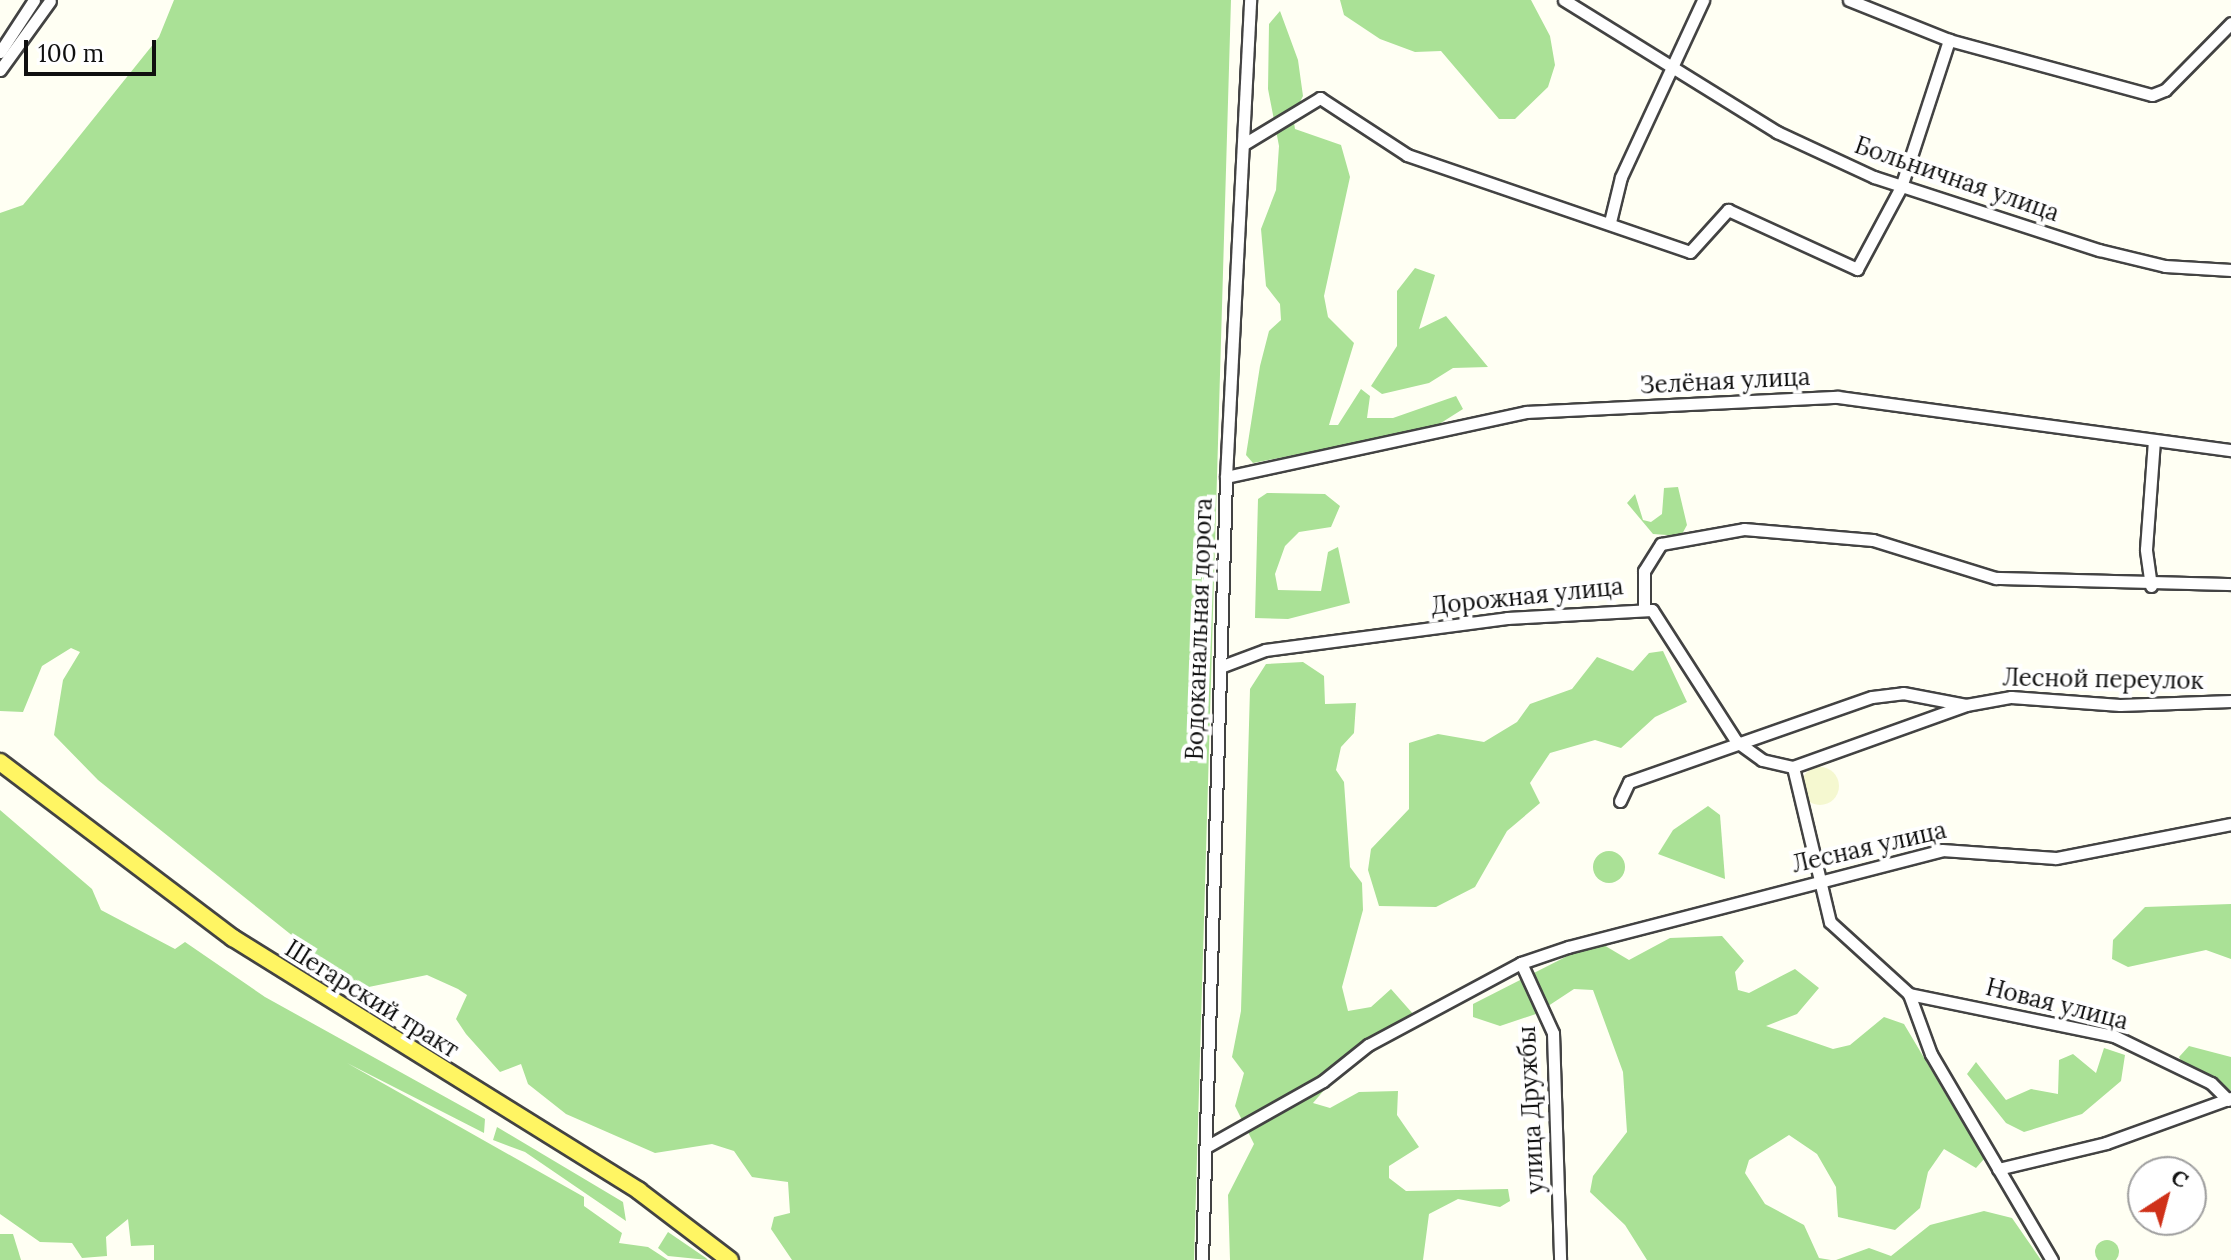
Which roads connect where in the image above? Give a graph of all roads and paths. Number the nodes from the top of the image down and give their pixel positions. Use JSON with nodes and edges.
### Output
{"nodes":[{"id":1,"x":34,"y":0,"type":"edge"},
{"id":2,"x":49,"y":0,"type":"edge"},
{"id":3,"x":1250,"y":0,"type":"edge"},
{"id":4,"x":1564,"y":0,"type":"edge"},
{"id":5,"x":1703,"y":0,"type":"edge"},
{"id":6,"x":1849,"y":0,"type":"edge"},
{"id":7,"x":2231,"y":23,"type":"edge"},
{"id":8,"x":1949,"y":40,"type":"junction"},
{"id":9,"x":0,"y":52,"type":"edge"},
{"id":10,"x":1669,"y":68,"type":"junction"},
{"id":11,"x":0,"y":70,"type":"edge"},
{"id":12,"x":1244,"y":144,"type":"junction"},
{"id":13,"x":1901,"y":187,"type":"junction"},
{"id":14,"x":1610,"y":222,"type":"junction"},
{"id":15,"x":2231,"y":270,"type":"edge"},
{"id":16,"x":2154,"y":440,"type":"junction"},
{"id":17,"x":2231,"y":450,"type":"edge"},
{"id":18,"x":1226,"y":477,"type":"junction"},
{"id":19,"x":2231,"y":584,"type":"edge"},
{"id":20,"x":2151,"y":586,"type":"junction"},
{"id":21,"x":1644,"y":606,"type":"junction"},
{"id":22,"x":1220,"y":667,"type":"junction"},
{"id":23,"x":2231,"y":701,"type":"edge"},
{"id":24,"x":1966,"y":705,"type":"junction"},
{"id":25,"x":1736,"y":741,"type":"junction"},
{"id":26,"x":0,"y":762,"type":"edge"},
{"id":27,"x":1793,"y":767,"type":"junction"},
{"id":28,"x":1620,"y":801,"type":"dead end"},
{"id":29,"x":2231,"y":824,"type":"edge"},
{"id":30,"x":1818,"y":878,"type":"junction"},
{"id":31,"x":1521,"y":963,"type":"junction"},
{"id":32,"x":1909,"y":994,"type":"junction"},
{"id":33,"x":2229,"y":1099,"type":"edge"},
{"id":34,"x":1206,"y":1147,"type":"junction"},
{"id":35,"x":1998,"y":1169,"type":"junction"},
{"id":36,"x":730,"y":1260,"type":"edge"},
{"id":37,"x":1202,"y":1260,"type":"edge"},
{"id":38,"x":1560,"y":1260,"type":"edge"},
{"id":39,"x":2052,"y":1260,"type":"edge"}],
"edges":[{"from":1,"to":9,"type":"street"},
{"from":2,"to":11,"type":"street"},
{"from":3,"to":12,"type":"street","name":"Водоканальная дорога"},
{"from":4,"to":10,"type":"street","name":"Больничная улица"},
{"from":5,"to":10,"type":"street"},
{"from":6,"to":8,"type":"street"},
{"from":7,"to":8,"type":"street"},
{"from":8,"to":13,"type":"street"},
{"from":10,"to":13,"type":"street","name":"Больничная улица"},
{"from":10,"to":14,"type":"street"},
{"from":12,"to":14,"type":"street"},
{"from":12,"to":18,"type":"street","name":"Водоканальная дорога"},
{"from":13,"to":14,"type":"street"},
{"from":13,"to":15,"type":"street","name":"Больничная улица"},
{"from":16,"to":17,"type":"street","name":"Зелёная улица"},
{"from":16,"to":18,"type":"street","name":"Зелёная улица"},
{"from":16,"to":20,"type":"street"},
{"from":18,"to":22,"type":"street","name":"Водоканальная дорога"},
{"from":19,"to":20,"type":"street"},
{"from":20,"to":21,"type":"street"},
{"from":21,"to":22,"type":"street","name":"Дорожная улица"},
{"from":21,"to":25,"type":"street","name":"Дорожная улица"},
{"from":22,"to":34,"type":"street","name":"Водоканальная дорога"},
{"from":23,"to":24,"type":"street","name":"Лесной переулок"},
{"from":24,"to":25,"type":"street"},
{"from":24,"to":27,"type":"street","name":"Лесной переулок"},
{"from":25,"to":27,"type":"street","name":"Дорожная улица"},
{"from":25,"to":28,"type":"street"},
{"from":26,"to":36,"type":"main road","name":"Шегарский тракт"},
{"from":27,"to":30,"type":"street"},
{"from":29,"to":30,"type":"street","name":"Лесная улица"},
{"from":30,"to":31,"type":"street","name":"Лесная улица"},
{"from":30,"to":32,"type":"street"},
{"from":31,"to":34,"type":"street","name":"Лесная улица"},
{"from":31,"to":38,"type":"street","name":"улица Дружбы"},
{"from":32,"to":33,"type":"street","name":"Новая улица"},
{"from":32,"to":35,"type":"street"},
{"from":33,"to":35,"type":"street","name":"Новая улица"},
{"from":34,"to":37,"type":"street","name":"Водоканальная дорога"},
{"from":35,"to":39,"type":"street"}]}
